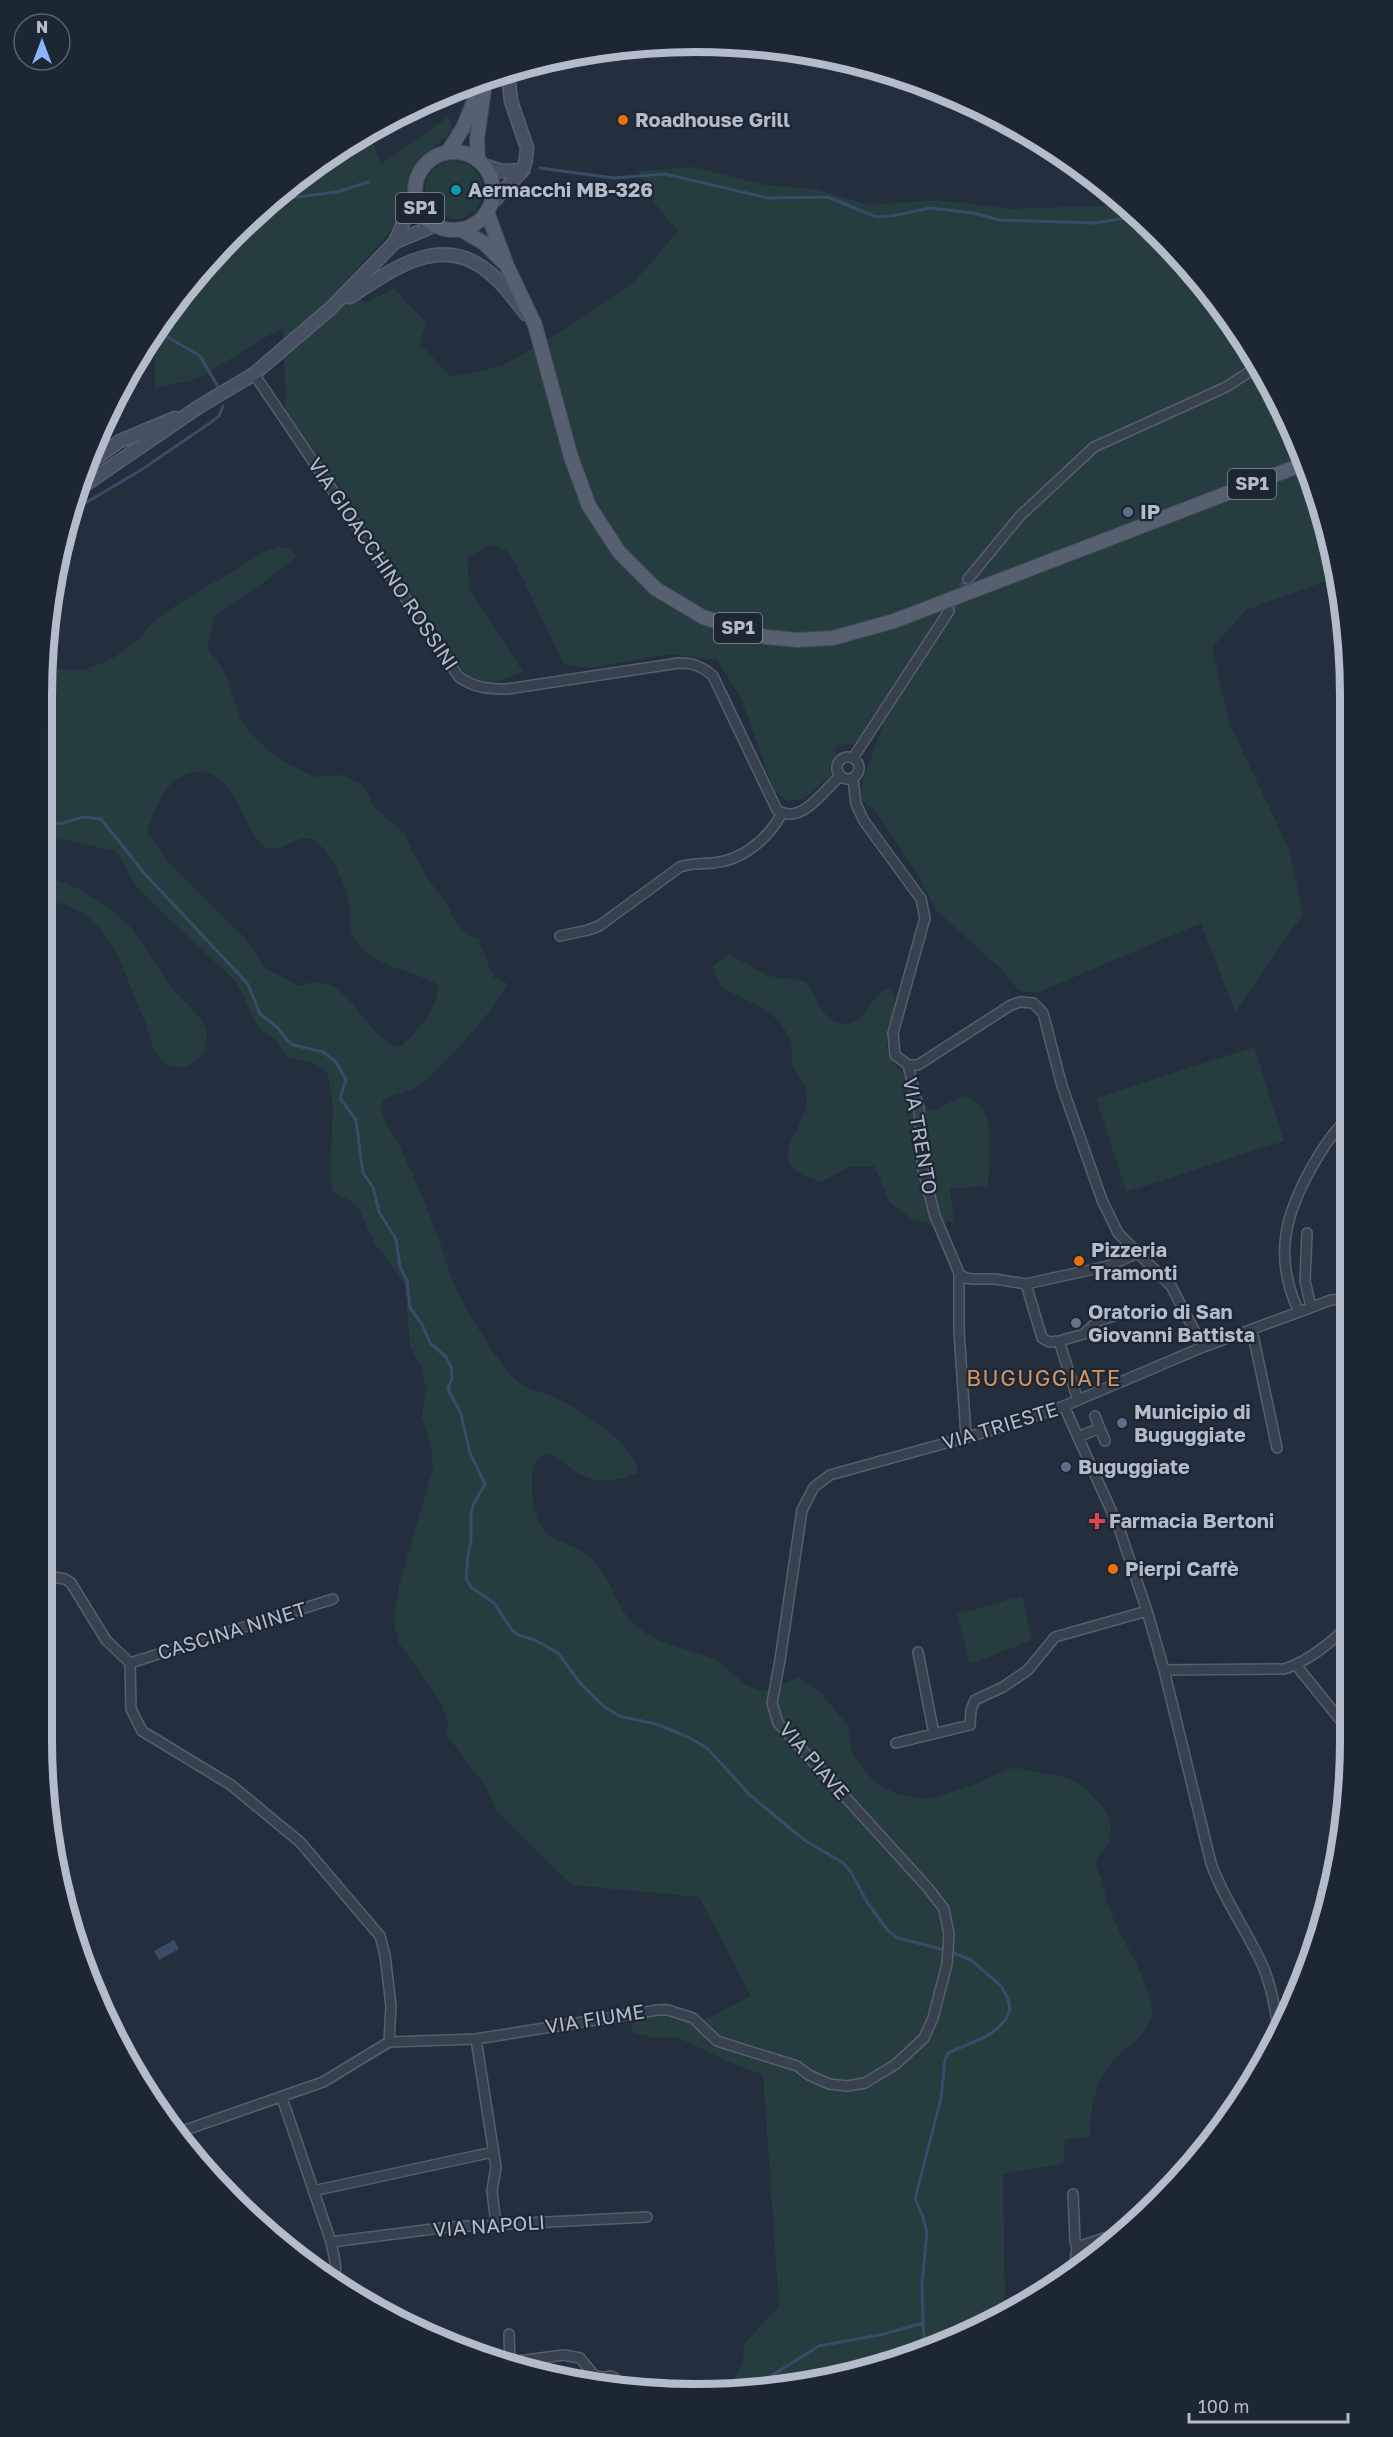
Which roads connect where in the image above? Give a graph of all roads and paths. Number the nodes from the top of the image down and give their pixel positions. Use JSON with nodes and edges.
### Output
{"nodes":[{"id":1,"x":509,"y":81,"type":"edge"},
{"id":2,"x":482,"y":90,"type":"edge"},
{"id":3,"x":478,"y":91,"type":"edge"},
{"id":4,"x":447,"y":153,"type":"junction"},
{"id":5,"x":480,"y":162,"type":"junction"},
{"id":6,"x":523,"y":170,"type":"junction"},
{"id":7,"x":416,"y":193,"type":"junction"},
{"id":8,"x":489,"y":208,"type":"junction"},
{"id":9,"x":436,"y":225,"type":"junction"},
{"id":10,"x":460,"y":229,"type":"junction"},
{"id":11,"x":395,"y":243,"type":"junction"},
{"id":12,"x":507,"y":266,"type":"junction"},
{"id":13,"x":331,"y":308,"type":"junction"},
{"id":14,"x":535,"y":325,"type":"junction"},
{"id":15,"x":1252,"y":370,"type":"edge"},
{"id":16,"x":254,"y":374,"type":"junction"},
{"id":17,"x":200,"y":406,"type":"junction"},
{"id":18,"x":100,"y":455,"type":"edge"},
{"id":19,"x":1297,"y":466,"type":"edge"},
{"id":20,"x":102,"y":473,"type":"junction"},
{"id":21,"x":91,"y":477,"type":"edge"},
{"id":22,"x":90,"y":481,"type":"edge"},
{"id":23,"x":968,"y":579,"type":"tunnel mouth"},
{"id":24,"x":949,"y":612,"type":"tunnel mouth"},
{"id":25,"x":853,"y":758,"type":"junction"},
{"id":26,"x":840,"y":776,"type":"junction"},
{"id":27,"x":853,"y":778,"type":"junction"},
{"id":28,"x":782,"y":813,"type":"junction"},
{"id":29,"x":560,"y":936,"type":"dead end"},
{"id":30,"x":908,"y":1065,"type":"junction"},
{"id":31,"x":1340,"y":1128,"type":"edge"},
{"id":32,"x":1307,"y":1233,"type":"dead end"},
{"id":33,"x":1138,"y":1253,"type":"junction"},
{"id":34,"x":959,"y":1273,"type":"junction"},
{"id":35,"x":1026,"y":1284,"type":"junction"},
{"id":36,"x":1340,"y":1300,"type":"edge"},
{"id":37,"x":1311,"y":1307,"type":"junction"},
{"id":38,"x":1299,"y":1311,"type":"junction"},
{"id":39,"x":1116,"y":1314,"type":"dead end"},
{"id":40,"x":1252,"y":1330,"type":"junction"},
{"id":41,"x":1059,"y":1341,"type":"junction"},
{"id":42,"x":1203,"y":1347,"type":"junction"},
{"id":43,"x":1078,"y":1400,"type":"junction"},
{"id":44,"x":1064,"y":1406,"type":"junction"},
{"id":45,"x":1095,"y":1416,"type":"dead end"},
{"id":46,"x":1100,"y":1428,"type":"junction"},
{"id":47,"x":966,"y":1436,"type":"junction"},
{"id":48,"x":1078,"y":1437,"type":"junction"},
{"id":49,"x":1105,"y":1441,"type":"dead end"},
{"id":50,"x":1277,"y":1448,"type":"dead end"},
{"id":51,"x":814,"y":1487,"type":"joint"},
{"id":52,"x":53,"y":1577,"type":"edge"},
{"id":53,"x":333,"y":1599,"type":"dead end"},
{"id":54,"x":1147,"y":1611,"type":"junction"},
{"id":55,"x":1340,"y":1632,"type":"edge"},
{"id":56,"x":918,"y":1652,"type":"dead end"},
{"id":57,"x":130,"y":1663,"type":"junction"},
{"id":58,"x":1296,"y":1665,"type":"junction"},
{"id":59,"x":1164,"y":1670,"type":"junction"},
{"id":60,"x":1340,"y":1720,"type":"edge"},
{"id":61,"x":934,"y":1734,"type":"junction"},
{"id":62,"x":896,"y":1743,"type":"dead end"},
{"id":63,"x":949,"y":1934,"type":"joint"},
{"id":64,"x":1276,"y":2020,"type":"edge"},
{"id":65,"x":476,"y":2039,"type":"junction"},
{"id":66,"x":389,"y":2042,"type":"junction"},
{"id":67,"x":282,"y":2098,"type":"junction"},
{"id":68,"x":184,"y":2131,"type":"edge"},
{"id":69,"x":493,"y":2152,"type":"junction"},
{"id":70,"x":313,"y":2191,"type":"junction"},
{"id":71,"x":1073,"y":2194,"type":"dead end"},
{"id":72,"x":647,"y":2217,"type":"dead end"},
{"id":73,"x":496,"y":2224,"type":"junction"},
{"id":74,"x":1105,"y":2238,"type":"edge"},
{"id":75,"x":331,"y":2242,"type":"junction"},
{"id":76,"x":1077,"y":2247,"type":"junction"},
{"id":77,"x":1075,"y":2261,"type":"edge"},
{"id":78,"x":336,"y":2274,"type":"edge"},
{"id":79,"x":509,"y":2334,"type":"dead end"},
{"id":80,"x":510,"y":2357,"type":"edge"},
{"id":81,"x":522,"y":2360,"type":"edge"},
{"id":82,"x":596,"y":2376,"type":"edge"}],
"edges":[{"from":1,"to":6,"type":"main road"},
{"from":2,"to":5,"type":"main road","number":"SP1"},
{"from":3,"to":4,"type":"main road","number":"SP1"},
{"from":4,"to":5,"type":"main road"},
{"from":4,"to":7,"type":"main road","number":"SP1"},
{"from":5,"to":6,"type":"main road"},
{"from":5,"to":8,"type":"main road","number":"SP1"},
{"from":6,"to":8,"type":"main road"},
{"from":7,"to":9,"type":"main road","number":"SP1"},
{"from":7,"to":11,"type":"main road"},
{"from":8,"to":10,"type":"main road","number":"SP1"},
{"from":8,"to":12,"type":"main road","number":"SP1"},
{"from":9,"to":10,"type":"main road","number":"SP1"},
{"from":9,"to":11,"type":"main road"},
{"from":10,"to":12,"type":"main road","number":"SP1"},
{"from":11,"to":13,"type":"main road"},
{"from":12,"to":14,"type":"main road","number":"SP1"},
{"from":13,"to":14,"type":"main road"},
{"from":13,"to":16,"type":"main road"},
{"from":14,"to":19,"type":"main road","number":"SP1"},
{"from":15,"to":23,"type":"street"},
{"from":16,"to":17,"type":"main road"},
{"from":16,"to":28,"type":"street","name":"VIA GIOACCHINO ROSSINI"},
{"from":17,"to":18,"type":"main road"},
{"from":17,"to":20,"type":"main road"},
{"from":20,"to":21,"type":"main road"},
{"from":20,"to":22,"type":"main road"},
{"from":24,"to":25,"type":"street"},
{"from":25,"to":26,"type":"street"},
{"from":25,"to":27,"type":"street"},
{"from":26,"to":27,"type":"street"},
{"from":26,"to":28,"type":"street"},
{"from":27,"to":30,"type":"street","name":"VIA TRENTO"},
{"from":28,"to":29,"type":"street"},
{"from":30,"to":33,"type":"street"},
{"from":30,"to":34,"type":"street","name":"VIA TRENTO"},
{"from":31,"to":38,"type":"street"},
{"from":32,"to":37,"type":"street"},
{"from":33,"to":35,"type":"street"},
{"from":33,"to":42,"type":"street"},
{"from":34,"to":35,"type":"street"},
{"from":34,"to":47,"type":"street","name":"VIA TRENTO"},
{"from":35,"to":41,"type":"street"},
{"from":36,"to":37,"type":"street","name":"VIA TRIESTE"},
{"from":37,"to":38,"type":"street","name":"VIA TRIESTE"},
{"from":38,"to":40,"type":"street","name":"VIA TRIESTE"},
{"from":39,"to":41,"type":"street"},
{"from":40,"to":42,"type":"street","name":"VIA TRIESTE"},
{"from":40,"to":50,"type":"street"},
{"from":41,"to":43,"type":"street"},
{"from":42,"to":43,"type":"street","name":"VIA TRIESTE"},
{"from":43,"to":44,"type":"street","name":"VIA TRIESTE"},
{"from":44,"to":47,"type":"street","name":"VIA TRIESTE"},
{"from":44,"to":48,"type":"street"},
{"from":45,"to":46,"type":"street"},
{"from":46,"to":48,"type":"street"},
{"from":46,"to":49,"type":"street"},
{"from":47,"to":51,"type":"street","name":"VIA TRIESTE"},
{"from":48,"to":54,"type":"street"},
{"from":51,"to":63,"type":"street","name":"VIA PIAVE"},
{"from":52,"to":57,"type":"street"},
{"from":53,"to":57,"type":"street","name":"CASCINA NINET"},
{"from":54,"to":59,"type":"street"},
{"from":54,"to":61,"type":"street"},
{"from":55,"to":58,"type":"street"},
{"from":56,"to":61,"type":"street"},
{"from":57,"to":66,"type":"street"},
{"from":58,"to":59,"type":"street"},
{"from":58,"to":60,"type":"street"},
{"from":59,"to":64,"type":"street"},
{"from":61,"to":62,"type":"street"},
{"from":63,"to":65,"type":"street","name":"VIA FIUME"},
{"from":65,"to":66,"type":"street","name":"VIA FIUME"},
{"from":65,"to":69,"type":"street"},
{"from":66,"to":67,"type":"street","name":"VIA FIUME"},
{"from":67,"to":68,"type":"street","name":"VIA FIUME"},
{"from":67,"to":70,"type":"street"},
{"from":69,"to":70,"type":"street"},
{"from":69,"to":73,"type":"street"},
{"from":70,"to":75,"type":"street"},
{"from":71,"to":76,"type":"street"},
{"from":72,"to":73,"type":"street","name":"VIA NAPOLI"},
{"from":73,"to":75,"type":"street","name":"VIA NAPOLI"},
{"from":74,"to":76,"type":"street"},
{"from":75,"to":78,"type":"street"},
{"from":76,"to":77,"type":"street"},
{"from":79,"to":80,"type":"street"},
{"from":81,"to":82,"type":"street"}]}
